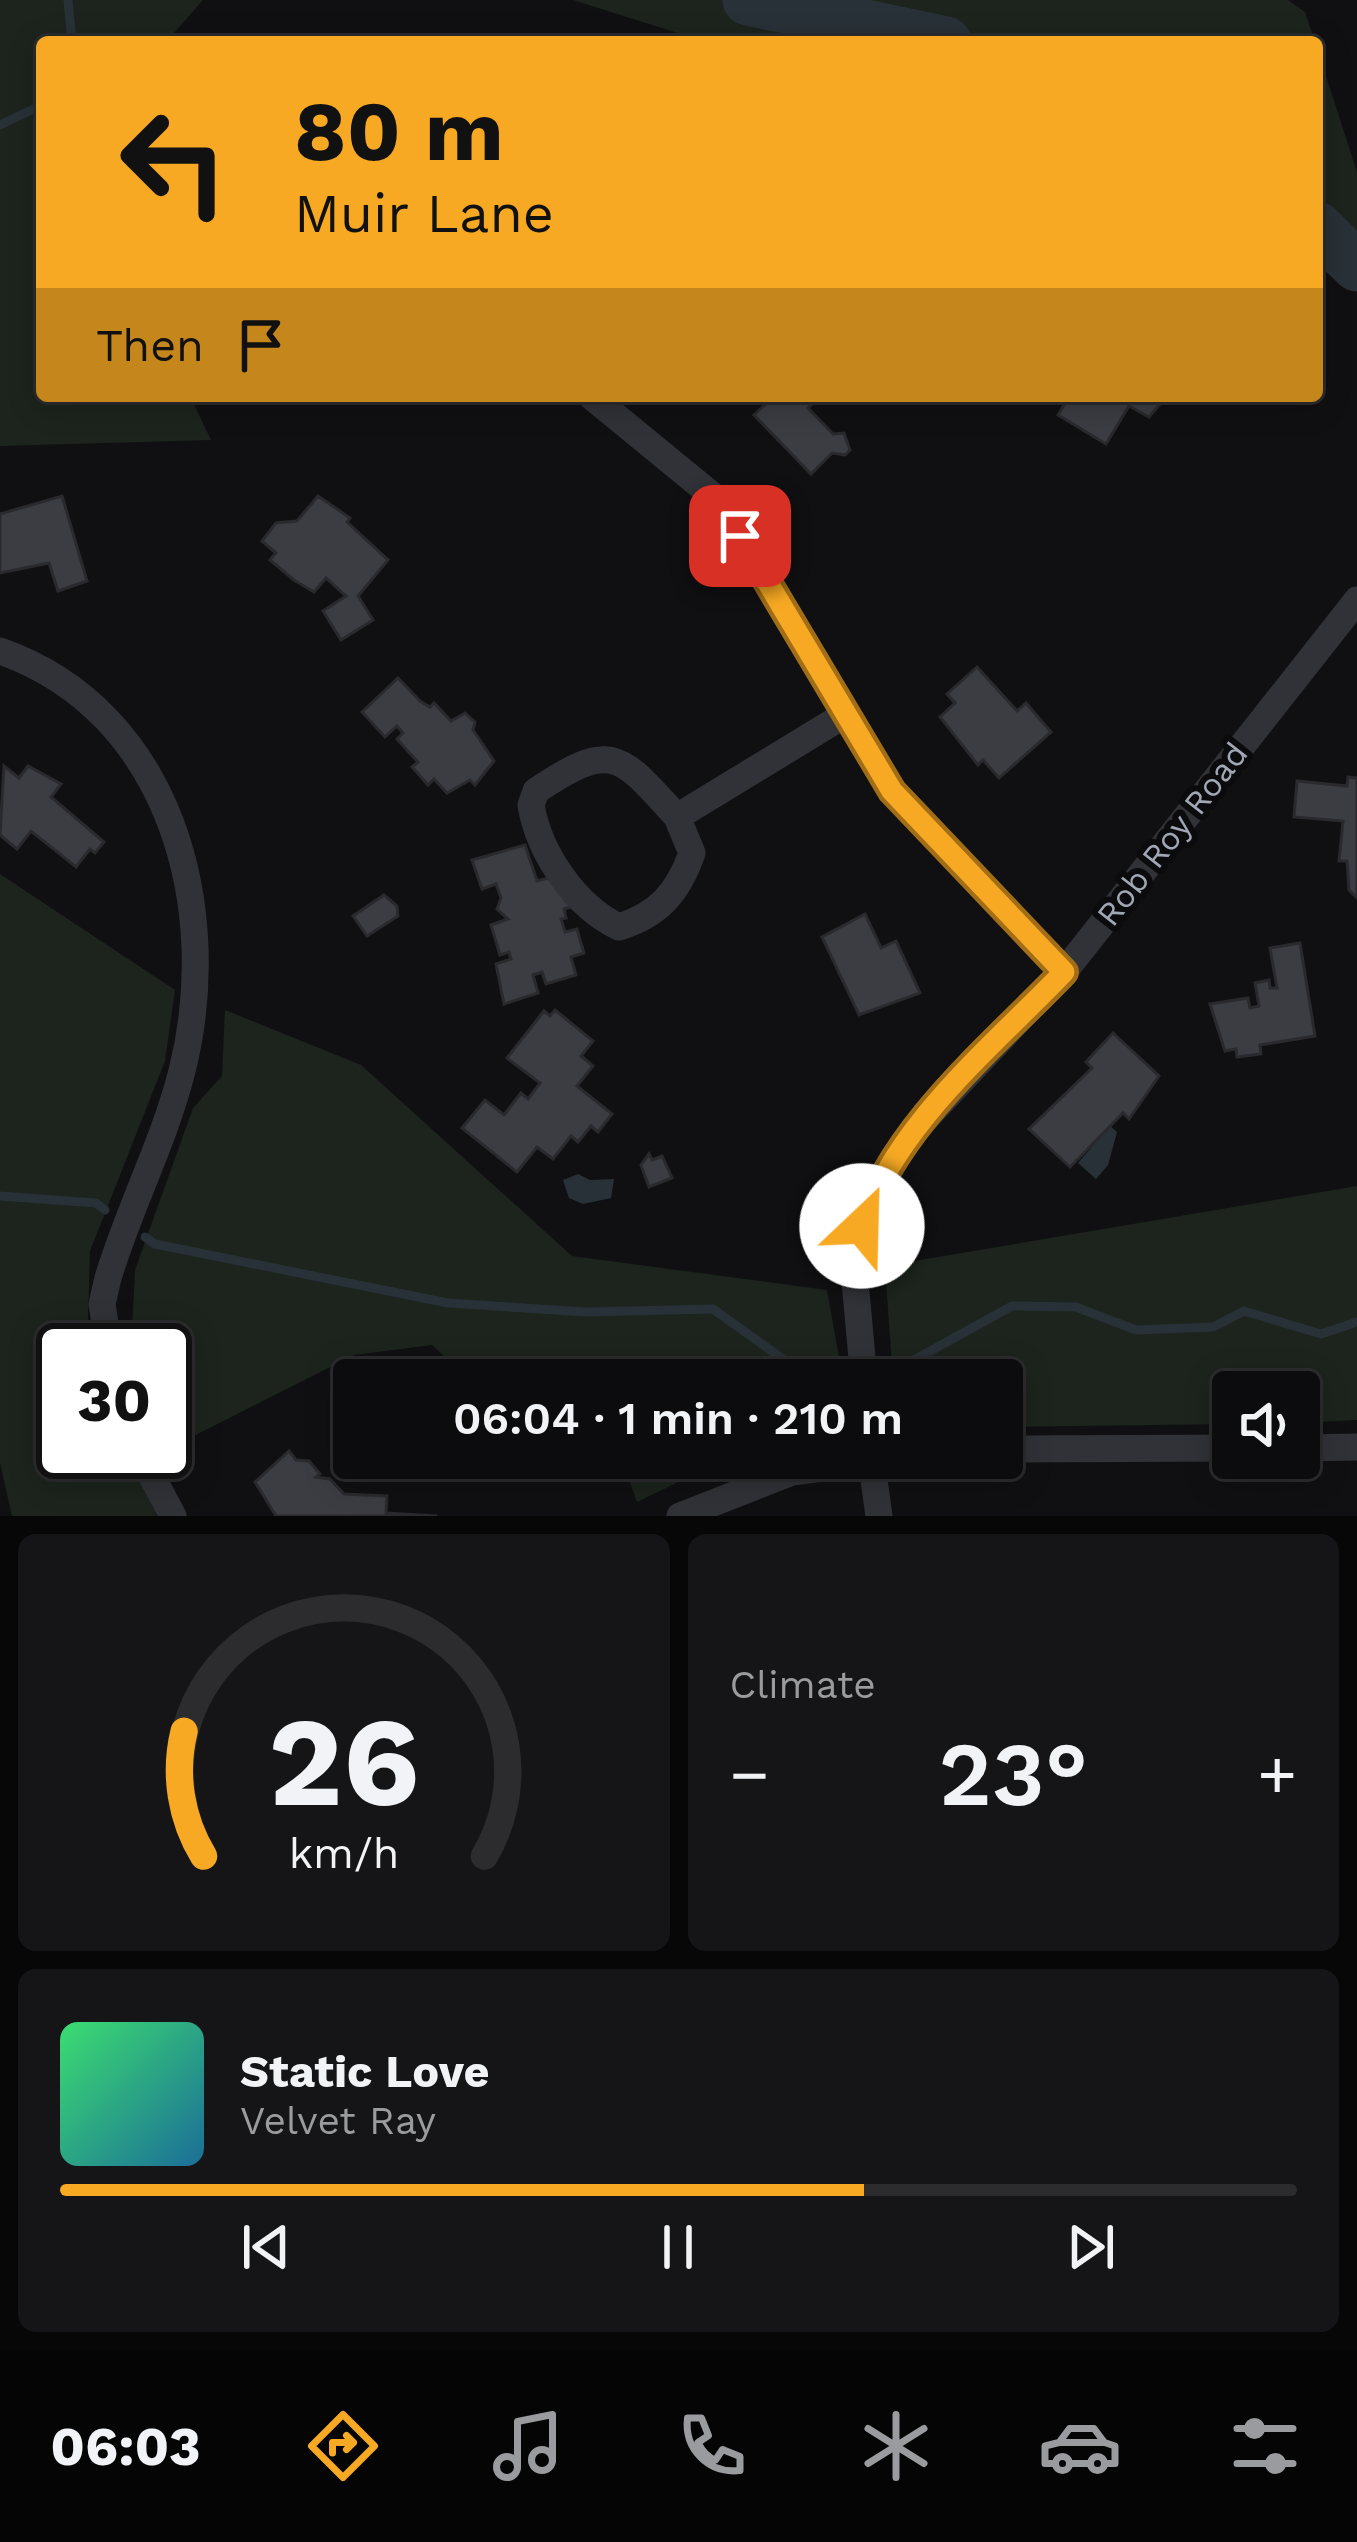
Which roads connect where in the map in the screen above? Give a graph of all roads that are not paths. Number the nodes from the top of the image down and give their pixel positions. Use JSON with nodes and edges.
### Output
{"nodes":[{"id":1,"x":598,"y":402,"type":"edge"},
{"id":2,"x":1357,"y":600,"type":"edge"},
{"id":3,"x":0,"y":651,"type":"edge"},
{"id":4,"x":846,"y":714,"type":"junction"},
{"id":5,"x":677,"y":817,"type":"junction"},
{"id":6,"x":1064,"y":972,"type":"junction"},
{"id":7,"x":105,"y":1323,"type":"edge"},
{"id":8,"x":862,"y":1359,"type":"edge"},
{"id":9,"x":1357,"y":1447,"type":"edge"},
{"id":10,"x":1212,"y":1448,"type":"edge"},
{"id":11,"x":1320,"y":1448,"type":"edge"},
{"id":12,"x":1023,"y":1449,"type":"edge"},
{"id":13,"x":154,"y":1479,"type":"edge"},
{"id":14,"x":774,"y":1479,"type":"edge"},
{"id":15,"x":879,"y":1479,"type":"edge"},
{"id":16,"x":173,"y":1516,"type":"edge"},
{"id":17,"x":680,"y":1516,"type":"edge"},
{"id":18,"x":879,"y":1516,"type":"edge"}],
"edges":[{"from":1,"to":4,"type":"street"},
{"from":2,"to":6,"type":"street","name":"Rob Roy Road"},
{"from":3,"to":7,"type":"street"},
{"from":4,"to":5,"type":"street"},
{"from":4,"to":6,"type":"street"},
{"from":5,"to":5,"type":"street"},
{"from":6,"to":8,"type":"street","name":"Rob Roy Road"},
{"from":9,"to":11,"type":"street"},
{"from":10,"to":12,"type":"street"},
{"from":13,"to":16,"type":"street"},
{"from":14,"to":17,"type":"street"},
{"from":15,"to":18,"type":"street"}]}
